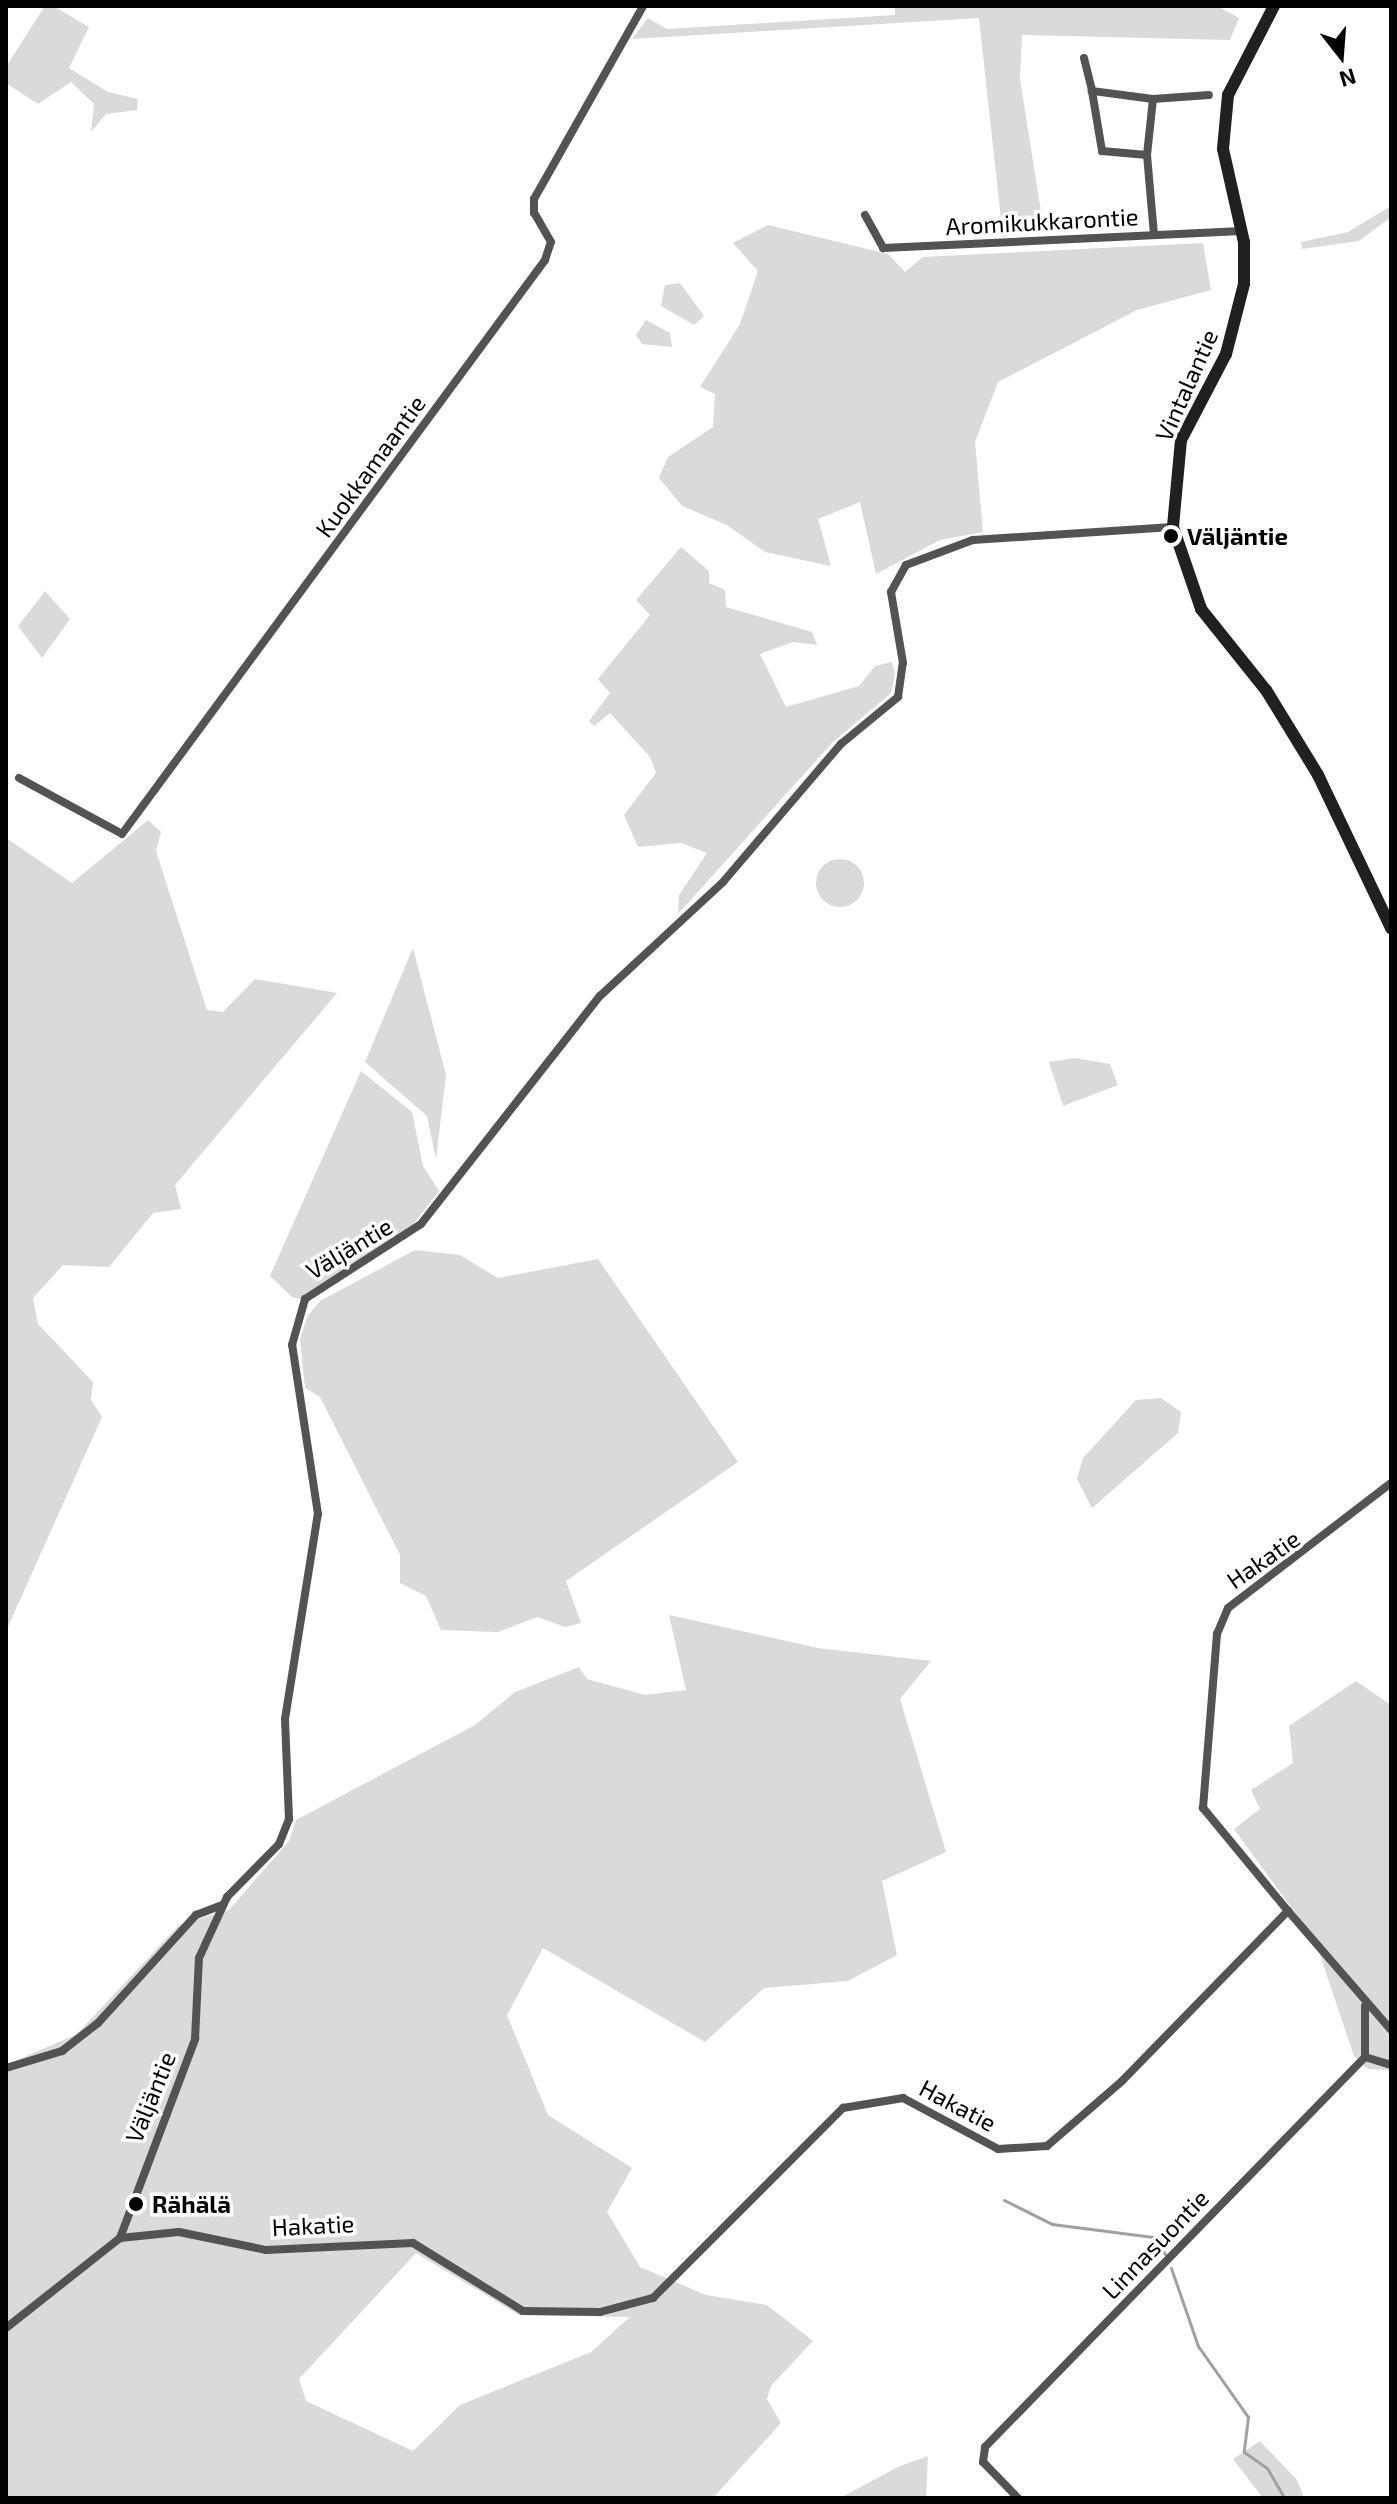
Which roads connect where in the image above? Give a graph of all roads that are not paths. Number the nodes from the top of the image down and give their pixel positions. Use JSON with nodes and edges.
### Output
{"nodes":[{"id":1,"x":643,"y":6,"type":"edge"},
{"id":2,"x":1274,"y":6,"type":"edge"},
{"id":3,"x":1084,"y":58,"type":"dead end"},
{"id":4,"x":1092,"y":91,"type":"junction"},
{"id":5,"x":1209,"y":95,"type":"dead end"},
{"id":6,"x":1153,"y":99,"type":"junction"},
{"id":7,"x":1147,"y":155,"type":"junction"},
{"id":8,"x":865,"y":215,"type":"dead end"},
{"id":9,"x":1242,"y":231,"type":"junction"},
{"id":10,"x":1154,"y":235,"type":"junction"},
{"id":11,"x":1173,"y":527,"type":"junction"},
{"id":12,"x":19,"y":778,"type":"dead end"},
{"id":13,"x":1391,"y":928,"type":"edge"},
{"id":14,"x":1391,"y":1483,"type":"edge"},
{"id":15,"x":222,"y":1905,"type":"junction"},
{"id":16,"x":1288,"y":1911,"type":"junction"},
{"id":17,"x":1365,"y":2006,"type":"junction"},
{"id":18,"x":1391,"y":2030,"type":"edge"},
{"id":19,"x":1365,"y":2057,"type":"junction"},
{"id":20,"x":1391,"y":2065,"type":"edge"},
{"id":21,"x":6,"y":2068,"type":"edge"},
{"id":22,"x":120,"y":2238,"type":"junction"},
{"id":23,"x":6,"y":2328,"type":"edge"},
{"id":24,"x":1018,"y":2498,"type":"edge"}],
"edges":[{"from":1,"to":12,"type":"street","name":"Kuokkamaantie"},
{"from":2,"to":9,"type":"street","name":"Vintalantie"},
{"from":3,"to":4,"type":"street"},
{"from":4,"to":6,"type":"street"},
{"from":4,"to":7,"type":"street"},
{"from":5,"to":6,"type":"street"},
{"from":6,"to":7,"type":"street"},
{"from":7,"to":10,"type":"street"},
{"from":8,"to":10,"type":"street","name":"Aromikukkarontie"},
{"from":9,"to":10,"type":"street","name":"Aromikukkarontie"},
{"from":9,"to":11,"type":"street","name":"Vintalantie"},
{"from":11,"to":13,"type":"street","name":"Vintalantie"},
{"from":11,"to":15,"type":"street","name":"Väljäntie"},
{"from":14,"to":16,"type":"street","name":"Hakatie"},
{"from":15,"to":21,"type":"street"},
{"from":15,"to":22,"type":"street","name":"Väljäntie"},
{"from":16,"to":17,"type":"street"},
{"from":16,"to":22,"type":"street","name":"Hakatie"},
{"from":17,"to":18,"type":"street"},
{"from":17,"to":19,"type":"street"},
{"from":19,"to":20,"type":"street"},
{"from":19,"to":24,"type":"street","name":"Linnasuontie"},
{"from":22,"to":23,"type":"street"}]}
